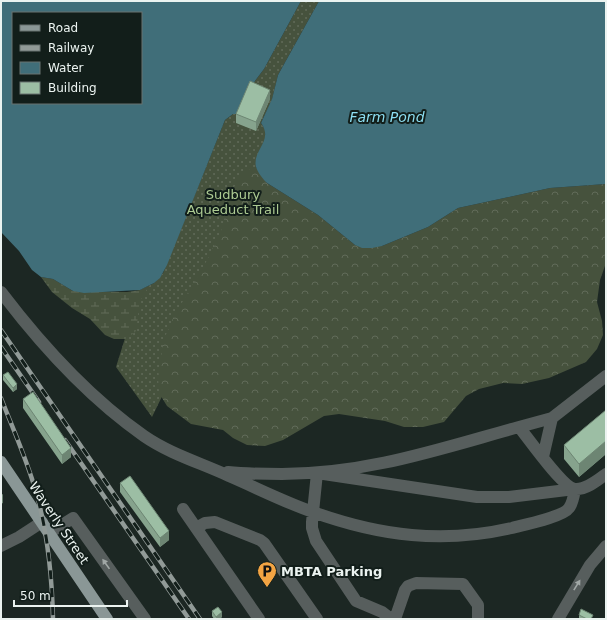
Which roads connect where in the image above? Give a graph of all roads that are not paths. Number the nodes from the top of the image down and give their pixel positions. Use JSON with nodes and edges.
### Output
{"nodes":[{"id":1,"x":1,"y":292,"type":"edge"},
{"id":2,"x":606,"y":376,"type":"edge"},
{"id":3,"x":552,"y":418,"type":"junction"},
{"id":4,"x":519,"y":427,"type":"junction"},
{"id":5,"x":543,"y":457,"type":"junction"},
{"id":6,"x":1,"y":462,"type":"edge"},
{"id":7,"x":215,"y":470,"type":"junction"},
{"id":8,"x":317,"y":473,"type":"junction"},
{"id":9,"x":606,"y":474,"type":"edge"},
{"id":10,"x":575,"y":489,"type":"junction"},
{"id":11,"x":183,"y":509,"type":"dead end"},
{"id":12,"x":313,"y":512,"type":"junction"},
{"id":13,"x":42,"y":522,"type":"junction"},
{"id":14,"x":196,"y":528,"type":"junction"},
{"id":15,"x":49,"y":533,"type":"junction"},
{"id":16,"x":1,"y":546,"type":"edge"},
{"id":17,"x":606,"y":546,"type":"edge"},
{"id":18,"x":107,"y":619,"type":"edge"},
{"id":19,"x":144,"y":619,"type":"edge"},
{"id":20,"x":259,"y":619,"type":"edge"},
{"id":21,"x":317,"y":619,"type":"edge"},
{"id":22,"x":391,"y":619,"type":"edge"},
{"id":23,"x":395,"y":619,"type":"edge"},
{"id":24,"x":478,"y":619,"type":"edge"},
{"id":25,"x":558,"y":619,"type":"edge"}],
"edges":[{"from":1,"to":7,"type":"street"},
{"from":2,"to":3,"type":"street"},
{"from":3,"to":4,"type":"street"},
{"from":3,"to":5,"type":"street"},
{"from":4,"to":5,"type":"street"},
{"from":4,"to":8,"type":"street"},
{"from":5,"to":10,"type":"street"},
{"from":6,"to":13,"type":"main road","name":"Waverly Street"},
{"from":7,"to":8,"type":"street"},
{"from":7,"to":12,"type":"street"},
{"from":8,"to":10,"type":"street"},
{"from":8,"to":12,"type":"street"},
{"from":9,"to":10,"type":"street"},
{"from":10,"to":12,"type":"street"},
{"from":11,"to":14,"type":"street"},
{"from":12,"to":22,"type":"street"},
{"from":13,"to":15,"type":"main road","name":"Waverly Street"},
{"from":13,"to":16,"type":"street"},
{"from":14,"to":20,"type":"street"},
{"from":14,"to":21,"type":"street"},
{"from":15,"to":18,"type":"main road","name":"Waverly Street"},
{"from":19,"to":15,"type":"street","one_way":true},
{"from":25,"to":17,"type":"street","one_way":true},
{"from":23,"to":24,"type":"street"}]}
